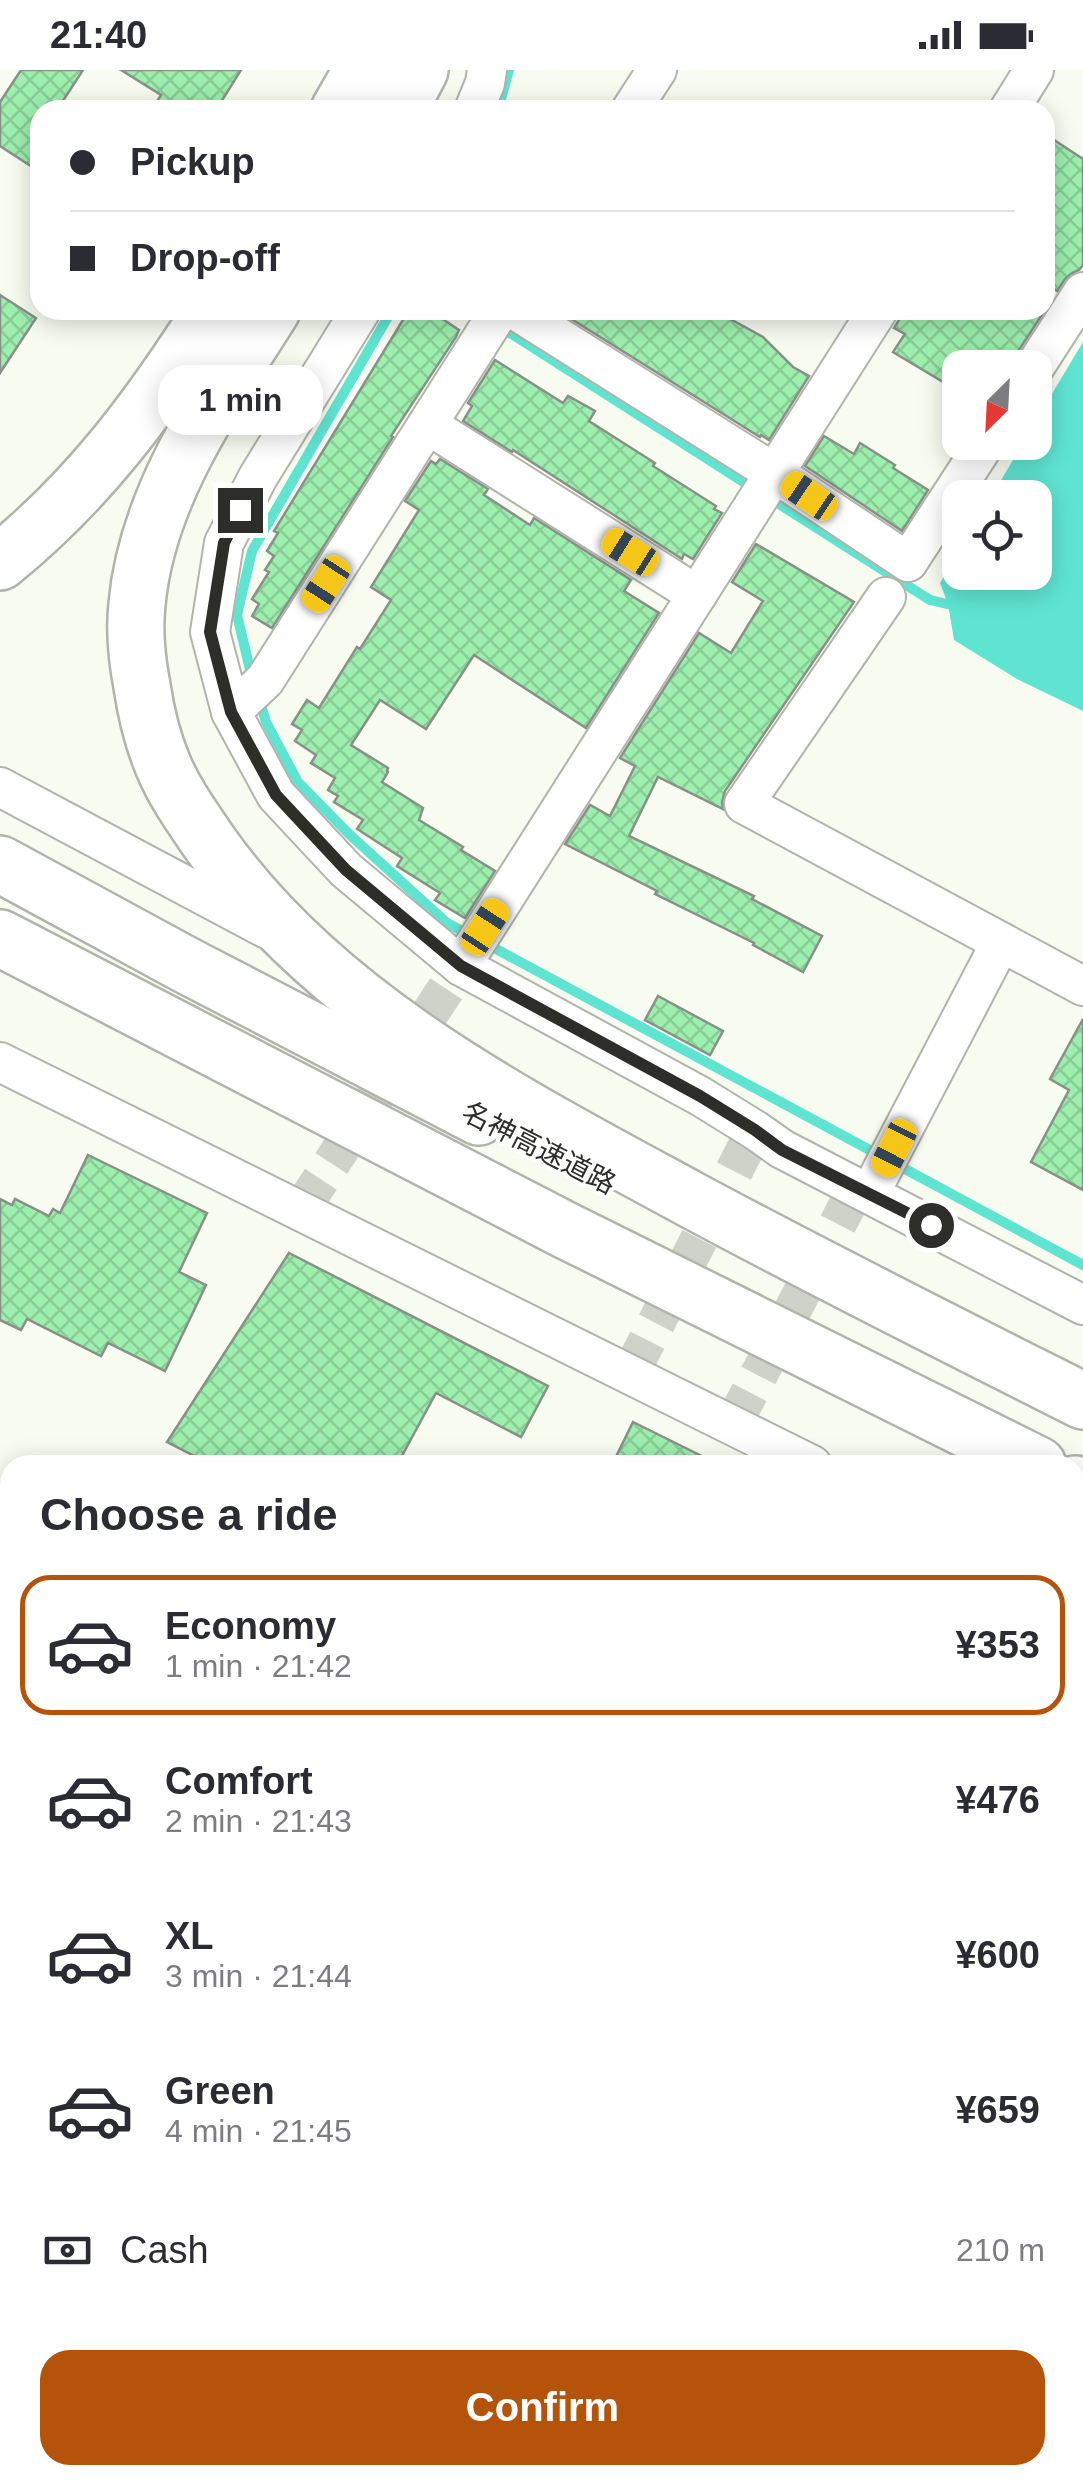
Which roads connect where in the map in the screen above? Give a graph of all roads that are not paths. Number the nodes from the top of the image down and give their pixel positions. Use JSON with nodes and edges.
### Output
{"nodes":[{"id":1,"x":362,"y":70,"type":"edge"},
{"id":2,"x":420,"y":70,"type":"edge"},
{"id":3,"x":487,"y":70,"type":"edge"},
{"id":4,"x":656,"y":70,"type":"edge"},
{"id":5,"x":1034,"y":70,"type":"edge"},
{"id":6,"x":345,"y":100,"type":"edge"},
{"id":7,"x":404,"y":100,"type":"edge"},
{"id":8,"x":478,"y":100,"type":"edge"},
{"id":9,"x":637,"y":100,"type":"edge"},
{"id":10,"x":1015,"y":100,"type":"edge"},
{"id":11,"x":1083,"y":292,"type":"edge"},
{"id":12,"x":205,"y":320,"type":"edge"},
{"id":13,"x":266,"y":320,"type":"edge"},
{"id":14,"x":355,"y":320,"type":"edge"},
{"id":15,"x":496,"y":320,"type":"edge"},
{"id":16,"x":505,"y":320,"type":"edge"},
{"id":17,"x":872,"y":320,"type":"edge"},
{"id":18,"x":1046,"y":350,"type":"edge"},
{"id":19,"x":428,"y":425,"type":"junction"},
{"id":20,"x":974,"y":460,"type":"edge"},
{"id":21,"x":767,"y":488,"type":"junction"},
{"id":22,"x":0,"y":562,"type":"edge"},
{"id":23,"x":698,"y":595,"type":"junction"},
{"id":24,"x":886,"y":597,"type":"dead end"},
{"id":25,"x":247,"y":697,"type":"junction"},
{"id":26,"x":0,"y":787,"type":"edge"},
{"id":27,"x":0,"y":864,"type":"edge"},
{"id":28,"x":0,"y":938,"type":"edge"},
{"id":29,"x":1001,"y":942,"type":"junction"},
{"id":30,"x":472,"y":948,"type":"junction"},
{"id":31,"x":321,"y":965,"type":"junction"},
{"id":32,"x":1083,"y":986,"type":"edge"},
{"id":33,"x":0,"y":1062,"type":"edge"},
{"id":34,"x":882,"y":1171,"type":"junction"},
{"id":35,"x":1083,"y":1305,"type":"edge"},
{"id":36,"x":1083,"y":1401,"type":"edge"},
{"id":37,"x":1083,"y":1422,"type":"edge"},
{"id":38,"x":792,"y":1455,"type":"edge"},
{"id":39,"x":1018,"y":1455,"type":"edge"}],
"edges":[{"from":1,"to":6,"type":"highway"},
{"from":2,"to":7,"type":"highway"},
{"from":3,"to":8,"type":"street"},
{"from":4,"to":9,"type":"street"},
{"from":5,"to":10,"type":"street"},
{"from":11,"to":18,"type":"street"},
{"from":12,"to":22,"type":"highway"},
{"from":13,"to":31,"type":"highway"},
{"from":14,"to":25,"type":"street"},
{"from":15,"to":19,"type":"street"},
{"from":16,"to":21,"type":"street"},
{"from":17,"to":21,"type":"street"},
{"from":19,"to":23,"type":"street"},
{"from":19,"to":25,"type":"street"},
{"from":20,"to":21,"type":"street"},
{"from":21,"to":23,"type":"street"},
{"from":23,"to":30,"type":"street"},
{"from":24,"to":29,"type":"street"},
{"from":25,"to":30,"type":"street"},
{"from":26,"to":31,"type":"street"},
{"from":27,"to":37,"type":"highway","name":"名神高速道路"},
{"from":28,"to":39,"type":"highway"},
{"from":29,"to":32,"type":"street"},
{"from":29,"to":34,"type":"street"},
{"from":30,"to":34,"type":"street"},
{"from":31,"to":36,"type":"highway"},
{"from":33,"to":38,"type":"street"},
{"from":34,"to":35,"type":"street"}]}
